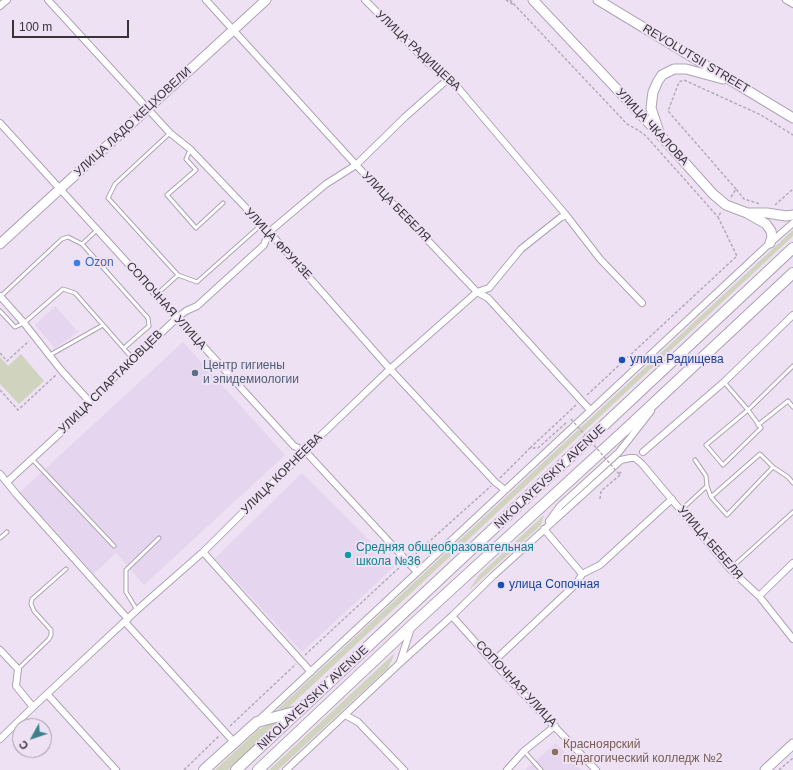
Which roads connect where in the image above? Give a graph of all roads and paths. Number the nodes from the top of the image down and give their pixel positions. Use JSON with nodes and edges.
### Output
{"nodes":[{"id":1,"x":7,"y":0,"type":"edge"},
{"id":2,"x":48,"y":0,"type":"edge"},
{"id":3,"x":206,"y":0,"type":"edge"},
{"id":4,"x":266,"y":0,"type":"edge"},
{"id":5,"x":365,"y":0,"type":"edge"},
{"id":6,"x":506,"y":0,"type":"edge"},
{"id":7,"x":510,"y":0,"type":"edge"},
{"id":8,"x":534,"y":0,"type":"edge"},
{"id":9,"x":598,"y":0,"type":"edge"},
{"id":10,"x":786,"y":0,"type":"edge"},
{"id":11,"x":793,"y":4,"type":"edge"},
{"id":12,"x":0,"y":6,"type":"edge"},
{"id":13,"x":515,"y":6,"type":"junction"},
{"id":14,"x":234,"y":29,"type":"junction"},
{"id":15,"x":448,"y":79,"type":"junction"},
{"id":16,"x":736,"y":83,"type":"junction"},
{"id":17,"x":148,"y":108,"type":"junction"},
{"id":18,"x":793,"y":118,"type":"edge"},
{"id":19,"x":0,"y":123,"type":"edge"},
{"id":20,"x":170,"y":132,"type":"junction"},
{"id":21,"x":793,"y":135,"type":"edge"},
{"id":22,"x":661,"y":136,"type":"junction"},
{"id":23,"x":190,"y":149,"type":"junction"},
{"id":24,"x":356,"y":165,"type":"junction"},
{"id":25,"x":61,"y":188,"type":"junction"},
{"id":26,"x":736,"y":189,"type":"junction"},
{"id":27,"x":793,"y":189,"type":"edge"},
{"id":28,"x":223,"y":203,"type":"dead end"},
{"id":29,"x":726,"y":205,"type":"junction"},
{"id":30,"x":765,"y":206,"type":"dead end"},
{"id":31,"x":772,"y":208,"type":"dead end"},
{"id":32,"x":747,"y":213,"type":"junction"},
{"id":33,"x":566,"y":215,"type":"junction"},
{"id":34,"x":793,"y":215,"type":"edge"},
{"id":35,"x":718,"y":217,"type":"junction"},
{"id":36,"x":793,"y":223,"type":"edge"},
{"id":37,"x":261,"y":225,"type":"junction"},
{"id":38,"x":97,"y":230,"type":"junction"},
{"id":39,"x":269,"y":232,"type":"junction"},
{"id":40,"x":770,"y":242,"type":"junction"},
{"id":41,"x":0,"y":244,"type":"edge"},
{"id":42,"x":82,"y":244,"type":"junction"},
{"id":43,"x":793,"y":248,"type":"edge"},
{"id":44,"x":793,"y":273,"type":"edge"},
{"id":45,"x":178,"y":275,"type":"junction"},
{"id":46,"x":477,"y":292,"type":"junction"},
{"id":47,"x":156,"y":295,"type":"junction"},
{"id":48,"x":0,"y":296,"type":"edge"},
{"id":49,"x":642,"y":303,"type":"dead end"},
{"id":50,"x":0,"y":312,"type":"edge"},
{"id":51,"x":793,"y":315,"type":"edge"},
{"id":52,"x":176,"y":318,"type":"junction"},
{"id":53,"x":24,"y":323,"type":"junction"},
{"id":54,"x":103,"y":325,"type":"junction"},
{"id":55,"x":34,"y":336,"type":"junction"},
{"id":56,"x":124,"y":348,"type":"junction"},
{"id":57,"x":0,"y":353,"type":"edge"},
{"id":58,"x":50,"y":356,"type":"junction"},
{"id":59,"x":133,"y":359,"type":"junction"},
{"id":60,"x":793,"y":366,"type":"edge"},
{"id":61,"x":390,"y":369,"type":"junction"},
{"id":62,"x":61,"y":370,"type":"junction"},
{"id":63,"x":724,"y":382,"type":"junction"},
{"id":64,"x":0,"y":390,"type":"edge"},
{"id":65,"x":667,"y":390,"type":"junction"},
{"id":66,"x":587,"y":396,"type":"dead end"},
{"id":67,"x":89,"y":401,"type":"junction"},
{"id":68,"x":576,"y":405,"type":"dead end"},
{"id":69,"x":793,"y":407,"type":"edge"},
{"id":70,"x":590,"y":410,"type":"junction"},
{"id":71,"x":748,"y":410,"type":"junction"},
{"id":72,"x":758,"y":425,"type":"junction"},
{"id":73,"x":530,"y":448,"type":"junction"},
{"id":74,"x":305,"y":451,"type":"junction"},
{"id":75,"x":643,"y":452,"type":"dead end"},
{"id":76,"x":32,"y":459,"type":"junction"},
{"id":77,"x":696,"y":460,"type":"dead end"},
{"id":78,"x":773,"y":467,"type":"junction"},
{"id":79,"x":622,"y":471,"type":"dead end"},
{"id":80,"x":0,"y":474,"type":"edge"},
{"id":81,"x":619,"y":475,"type":"junction"},
{"id":82,"x":500,"y":478,"type":"dead end"},
{"id":83,"x":7,"y":482,"type":"junction"},
{"id":84,"x":793,"y":483,"type":"edge"},
{"id":85,"x":491,"y":486,"type":"dead end"},
{"id":86,"x":707,"y":486,"type":"junction"},
{"id":87,"x":505,"y":490,"type":"junction"},
{"id":88,"x":711,"y":497,"type":"junction"},
{"id":89,"x":600,"y":499,"type":"dead end"},
{"id":90,"x":672,"y":499,"type":"junction"},
{"id":91,"x":681,"y":510,"type":"junction"},
{"id":92,"x":793,"y":512,"type":"edge"},
{"id":93,"x":544,"y":529,"type":"junction"},
{"id":94,"x":7,"y":532,"type":"dead end"},
{"id":95,"x":0,"y":538,"type":"edge"},
{"id":96,"x":159,"y":538,"type":"dead end"},
{"id":97,"x":114,"y":546,"type":"dead end"},
{"id":98,"x":203,"y":552,"type":"junction"},
{"id":99,"x":411,"y":557,"type":"dead end"},
{"id":100,"x":793,"y":563,"type":"edge"},
{"id":101,"x":402,"y":565,"type":"dead end"},
{"id":102,"x":66,"y":569,"type":"dead end"},
{"id":103,"x":730,"y":570,"type":"junction"},
{"id":104,"x":417,"y":572,"type":"junction"},
{"id":105,"x":582,"y":574,"type":"junction"},
{"id":106,"x":759,"y":596,"type":"junction"},
{"id":107,"x":136,"y":610,"type":"junction"},
{"id":108,"x":452,"y":616,"type":"junction"},
{"id":109,"x":126,"y":620,"type":"junction"},
{"id":110,"x":411,"y":626,"type":"junction"},
{"id":111,"x":793,"y":639,"type":"edge"},
{"id":112,"x":0,"y":650,"type":"edge"},
{"id":113,"x":304,"y":656,"type":"dead end"},
{"id":114,"x":493,"y":662,"type":"junction"},
{"id":115,"x":297,"y":663,"type":"dead end"},
{"id":116,"x":400,"y":663,"type":"junction"},
{"id":117,"x":18,"y":669,"type":"junction"},
{"id":118,"x":311,"y":672,"type":"junction"},
{"id":119,"x":47,"y":694,"type":"junction"},
{"id":120,"x":33,"y":706,"type":"junction"},
{"id":121,"x":300,"y":711,"type":"junction"},
{"id":122,"x":345,"y":715,"type":"junction"},
{"id":123,"x":257,"y":722,"type":"junction"},
{"id":124,"x":230,"y":726,"type":"dead end"},
{"id":125,"x":555,"y":726,"type":"junction"},
{"id":126,"x":219,"y":736,"type":"dead end"},
{"id":127,"x":0,"y":739,"type":"edge"},
{"id":128,"x":234,"y":742,"type":"junction"},
{"id":129,"x":793,"y":744,"type":"edge"},
{"id":130,"x":524,"y":751,"type":"junction"},
{"id":131,"x":793,"y":758,"type":"edge"},
{"id":132,"x":766,"y":769,"type":"edge"},
{"id":133,"x":116,"y":770,"type":"edge"},
{"id":134,"x":184,"y":770,"type":"edge"},
{"id":135,"x":204,"y":770,"type":"edge"},
{"id":136,"x":236,"y":770,"type":"edge"},
{"id":137,"x":258,"y":770,"type":"edge"},
{"id":138,"x":286,"y":770,"type":"edge"},
{"id":139,"x":404,"y":770,"type":"edge"},
{"id":140,"x":507,"y":770,"type":"edge"},
{"id":141,"x":541,"y":770,"type":"edge"},
{"id":142,"x":596,"y":770,"type":"edge"},
{"id":143,"x":779,"y":770,"type":"edge"}],
"edges":[{"from":1,"to":12,"type":"street"},
{"from":2,"to":17,"type":"street","name":"УЛИЦА ФРУНЗЕ"},
{"from":3,"to":14,"type":"street","name":"УЛИЦА БЕБЕЛЯ"},
{"from":4,"to":14,"type":"main road","name":"УЛИЦА ЛАДО КЕЦХОВЕЛИ"},
{"from":5,"to":15,"type":"street","name":"УЛИЦА РАДИЩЕВА"},
{"from":6,"to":13,"type":"path"},
{"from":7,"to":13,"type":"path"},
{"from":8,"to":22,"type":"main road","name":"УЛИЦА ЧКАЛОВА"},
{"from":9,"to":16,"type":"main road","name":"REVOLUTSII STREET"},
{"from":10,"to":11,"type":"street"},
{"from":13,"to":35,"type":"path"},
{"from":14,"to":17,"type":"main road","name":"УЛИЦА ЛАДО КЕЦХОВЕЛИ"},
{"from":14,"to":24,"type":"street","name":"УЛИЦА БЕБЕЛЯ"},
{"from":15,"to":24,"type":"street","name":"УЛИЦА СПАРТАКОВЦЕВ"},
{"from":15,"to":33,"type":"street","name":"УЛИЦА РАДИЩЕВА"},
{"from":16,"to":18,"type":"main road","name":"REVOLUTSII STREET"},
{"from":16,"to":22,"type":"main road"},
{"from":17,"to":20,"type":"street","name":"УЛИЦА ФРУНЗЕ"},
{"from":17,"to":25,"type":"main road","name":"УЛИЦА ЛАДО КЕЦХОВЕЛИ"},
{"from":19,"to":25,"type":"street","name":"СОПОЧНАЯ УЛИЦА"},
{"from":20,"to":23,"type":"street","name":"УЛИЦА ФРУНЗЕ"},
{"from":20,"to":45,"type":"lane"},
{"from":21,"to":26,"type":"path"},
{"from":22,"to":29,"type":"main road","name":"УЛИЦА ЧКАЛОВА"},
{"from":23,"to":28,"type":"lane"},
{"from":23,"to":37,"type":"street","name":"УЛИЦА ФРУНЗЕ"},
{"from":24,"to":39,"type":"street","name":"УЛИЦА СПАРТАКОВЦЕВ"},
{"from":24,"to":46,"type":"street","name":"УЛИЦА БЕБЕЛЯ"},
{"from":25,"to":38,"type":"street","name":"СОПОЧНАЯ УЛИЦА"},
{"from":25,"to":41,"type":"main road","name":"УЛИЦА ЛАДО КЕЦХОВЕЛИ"},
{"from":26,"to":29,"type":"path"},
{"from":26,"to":30,"type":"path"},
{"from":27,"to":31,"type":"path"},
{"from":29,"to":32,"type":"main road","name":"УЛИЦА ЧКАЛОВА"},
{"from":29,"to":35,"type":"path"},
{"from":32,"to":34,"type":"main road"},
{"from":32,"to":40,"type":"main road","name":"УЛИЦА ЧКАЛОВА"},
{"from":33,"to":46,"type":"street","name":"УЛИЦА КОРНЕЕВА"},
{"from":33,"to":49,"type":"street","name":"УЛИЦА РАДИЩЕВА"},
{"from":35,"to":66,"type":"path"},
{"from":36,"to":40,"type":"street"},
{"from":37,"to":39,"type":"street","name":"УЛИЦА ФРУНЗЕ"},
{"from":37,"to":45,"type":"lane"},
{"from":38,"to":42,"type":"lane"},
{"from":38,"to":47,"type":"street","name":"СОПОЧНАЯ УЛИЦА"},
{"from":39,"to":52,"type":"street","name":"УЛИЦА СПАРТАКОВЦЕВ"},
{"from":39,"to":61,"type":"street","name":"УЛИЦА ФРУНЗЕ"},
{"from":40,"to":70,"type":"street"},
{"from":42,"to":48,"type":"lane"},
{"from":42,"to":56,"type":"lane"},
{"from":43,"to":121,"type":"main road","name":"NIKOLAYEVSKIY AVENUE"},
{"from":44,"to":65,"type":"main road","name":"NIKOLAYEVSKIY AVENUE"},
{"from":45,"to":47,"type":"lane"},
{"from":46,"to":61,"type":"street","name":"УЛИЦА КОРНЕЕВА"},
{"from":46,"to":70,"type":"street","name":"УЛИЦА БЕБЕЛЯ"},
{"from":47,"to":52,"type":"street","name":"СОПОЧНАЯ УЛИЦА"},
{"from":48,"to":53,"type":"street"},
{"from":50,"to":53,"type":"lane"},
{"from":51,"to":63,"type":"street"},
{"from":52,"to":59,"type":"street","name":"УЛИЦА СПАРТАКОВЦЕВ"},
{"from":52,"to":74,"type":"street","name":"СОПОЧНАЯ УЛИЦА"},
{"from":53,"to":54,"type":"lane"},
{"from":53,"to":55,"type":"street"},
{"from":54,"to":56,"type":"lane"},
{"from":54,"to":58,"type":"lane"},
{"from":55,"to":57,"type":"path"},
{"from":55,"to":58,"type":"street"},
{"from":56,"to":59,"type":"lane"},
{"from":58,"to":62,"type":"street"},
{"from":59,"to":67,"type":"street","name":"УЛИЦА СПАРТАКОВЦЕВ"},
{"from":60,"to":71,"type":"lane"},
{"from":61,"to":74,"type":"street","name":"УЛИЦА КОРНЕЕВА"},
{"from":61,"to":87,"type":"street","name":"УЛИЦА ФРУНЗЕ"},
{"from":62,"to":64,"type":"path"},
{"from":62,"to":67,"type":"street"},
{"from":63,"to":71,"type":"lane"},
{"from":63,"to":75,"type":"street"},
{"from":65,"to":93,"type":"street"},
{"from":65,"to":110,"type":"main road","name":"NIKOLAYEVSKIY AVENUE"},
{"from":67,"to":76,"type":"street","name":"УЛИЦА СПАРТАКОВЦЕВ"},
{"from":68,"to":73,"type":"path"},
{"from":69,"to":72,"type":"lane"},
{"from":70,"to":87,"type":"street"},
{"from":71,"to":72,"type":"lane"},
{"from":71,"to":72,"type":"lane"},
{"from":73,"to":81,"type":"path","bridge":true},
{"from":73,"to":82,"type":"path"},
{"from":74,"to":98,"type":"street","name":"УЛИЦА КОРНЕЕВА"},
{"from":74,"to":104,"type":"street","name":"СОПОЧНАЯ УЛИЦА"},
{"from":76,"to":83,"type":"street","name":"УЛИЦА СПАРТАКОВЦЕВ"},
{"from":76,"to":97,"type":"lane"},
{"from":77,"to":86,"type":"lane"},
{"from":78,"to":84,"type":"lane"},
{"from":78,"to":88,"type":"lane"},
{"from":78,"to":88,"type":"lane"},
{"from":79,"to":81,"type":"path","bridge":true},
{"from":80,"to":83,"type":"street"},
{"from":81,"to":89,"type":"path"},
{"from":83,"to":109,"type":"street"},
{"from":85,"to":99,"type":"path"},
{"from":86,"to":88,"type":"lane"},
{"from":86,"to":91,"type":"lane"},
{"from":87,"to":104,"type":"street"},
{"from":90,"to":91,"type":"street","name":"УЛИЦА БЕБЕЛЯ"},
{"from":90,"to":93,"type":"street","name":"УЛИЦА БЕБЕЛЯ"},
{"from":90,"to":105,"type":"street"},
{"from":91,"to":103,"type":"street","name":"УЛИЦА БЕБЕЛЯ"},
{"from":92,"to":103,"type":"lane"},
{"from":93,"to":105,"type":"street"},
{"from":93,"to":108,"type":"street"},
{"from":94,"to":95,"type":"lane"},
{"from":96,"to":107,"type":"lane"},
{"from":98,"to":107,"type":"street","name":"УЛИЦА КОРНЕЕВА"},
{"from":98,"to":118,"type":"street"},
{"from":100,"to":106,"type":"street"},
{"from":101,"to":113,"type":"path"},
{"from":102,"to":117,"type":"lane"},
{"from":103,"to":106,"type":"street","name":"УЛИЦА БЕБЕЛЯ"},
{"from":104,"to":118,"type":"street"},
{"from":105,"to":114,"type":"street"},
{"from":106,"to":111,"type":"street","name":"УЛИЦА БЕБЕЛЯ"},
{"from":107,"to":109,"type":"street","name":"УЛИЦА КОРНЕЕВА"},
{"from":108,"to":114,"type":"street","name":"СОПОЧНАЯ УЛИЦА"},
{"from":108,"to":116,"type":"street"},
{"from":109,"to":119,"type":"street","name":"УЛИЦА КОРНЕЕВА"},
{"from":109,"to":128,"type":"street"},
{"from":110,"to":116,"type":"street"},
{"from":110,"to":137,"type":"main road","name":"NIKOLAYEVSKIY AVENUE"},
{"from":112,"to":117,"type":"street"},
{"from":114,"to":125,"type":"street","name":"СОПОЧНАЯ УЛИЦА"},
{"from":115,"to":124,"type":"path"},
{"from":116,"to":122,"type":"street"},
{"from":117,"to":120,"type":"street"},
{"from":118,"to":123,"type":"street"},
{"from":119,"to":120,"type":"street","name":"УЛИЦА КОРНЕЕВА"},
{"from":119,"to":133,"type":"street"},
{"from":120,"to":127,"type":"street","name":"УЛИЦА КОРНЕЕВА"},
{"from":121,"to":123,"type":"main road"},
{"from":121,"to":136,"type":"main road","name":"NIKOLAYEVSKIY AVENUE"},
{"from":122,"to":138,"type":"street"},
{"from":122,"to":139,"type":"street"},
{"from":123,"to":128,"type":"main road"},
{"from":125,"to":130,"type":"street"},
{"from":125,"to":142,"type":"street","name":"СОПОЧНАЯ УЛИЦА"},
{"from":126,"to":134,"type":"path"},
{"from":128,"to":135,"type":"main road"},
{"from":129,"to":132,"type":"main road"},
{"from":130,"to":140,"type":"street"},
{"from":130,"to":141,"type":"lane"},
{"from":131,"to":143,"type":"path"}]}
